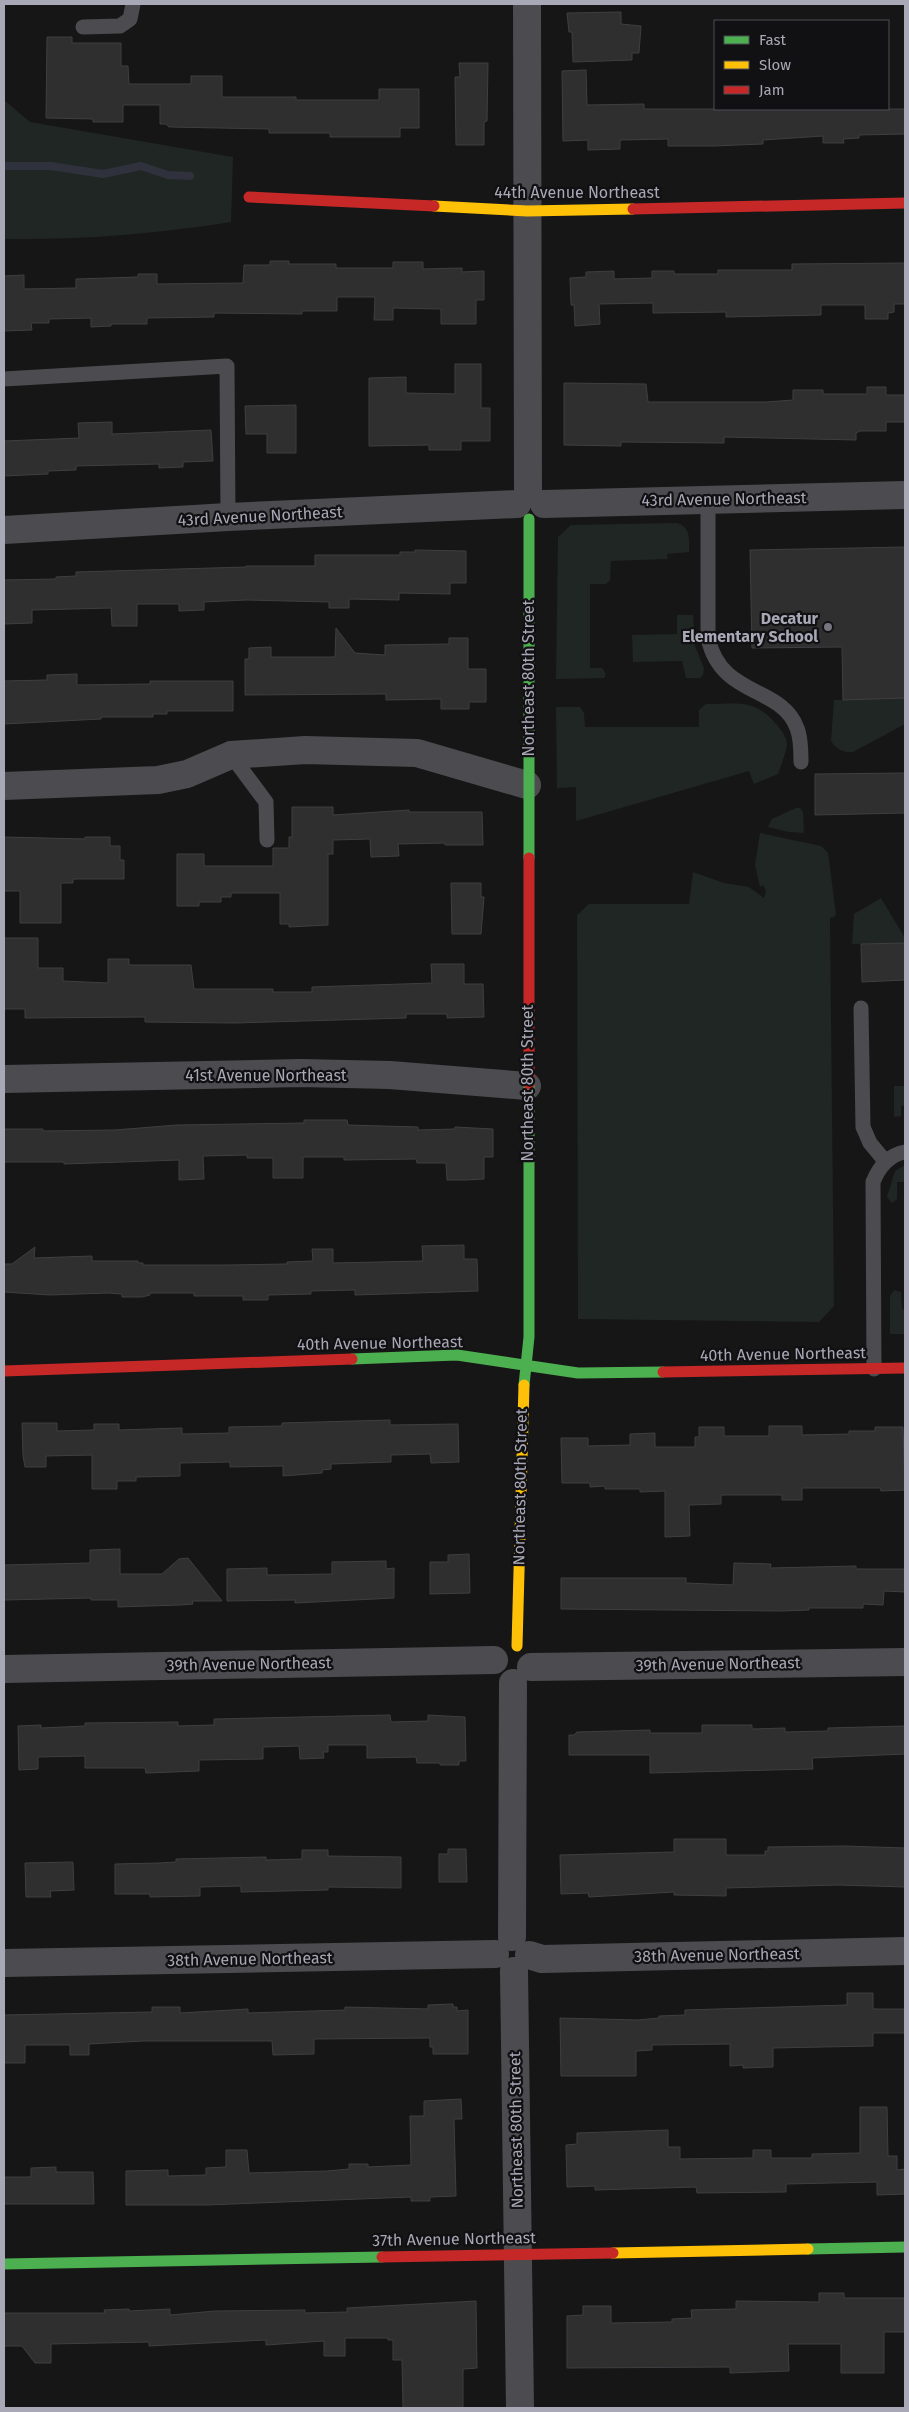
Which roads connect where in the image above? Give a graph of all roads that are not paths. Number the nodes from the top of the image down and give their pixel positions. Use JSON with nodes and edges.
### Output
{"nodes":[{"id":1,"x":133,"y":4,"type":"edge"},
{"id":2,"x":527,"y":4,"type":"edge"},
{"id":3,"x":83,"y":27,"type":"dead end"},
{"id":4,"x":249,"y":197,"type":"dead end"},
{"id":5,"x":905,"y":202,"type":"edge"},
{"id":6,"x":527,"y":211,"type":"junction"},
{"id":7,"x":4,"y":379,"type":"edge"},
{"id":8,"x":905,"y":495,"type":"edge"},
{"id":9,"x":708,"y":499,"type":"junction"},
{"id":10,"x":529,"y":505,"type":"junction"},
{"id":11,"x":228,"y":517,"type":"junction"},
{"id":12,"x":4,"y":530,"type":"edge"},
{"id":13,"x":230,"y":755,"type":"junction"},
{"id":14,"x":801,"y":762,"type":"dead end"},
{"id":15,"x":527,"y":785,"type":"junction"},
{"id":16,"x":4,"y":786,"type":"edge"},
{"id":17,"x":267,"y":840,"type":"dead end"},
{"id":18,"x":861,"y":1008,"type":"dead end"},
{"id":19,"x":4,"y":1079,"type":"edge"},
{"id":20,"x":527,"y":1086,"type":"junction"},
{"id":21,"x":905,"y":1152,"type":"edge"},
{"id":22,"x":885,"y":1161,"type":"junction"},
{"id":23,"x":526,"y":1364,"type":"junction"},
{"id":24,"x":905,"y":1368,"type":"edge"},
{"id":25,"x":874,"y":1369,"type":"junction"},
{"id":26,"x":4,"y":1371,"type":"edge"},
{"id":27,"x":905,"y":1662,"type":"edge"},
{"id":28,"x":520,"y":1666,"type":"junction"},
{"id":29,"x":4,"y":1668,"type":"edge"},
{"id":30,"x":905,"y":1951,"type":"edge"},
{"id":31,"x":513,"y":1954,"type":"junction"},
{"id":32,"x":4,"y":1963,"type":"edge"},
{"id":33,"x":905,"y":2247,"type":"edge"},
{"id":34,"x":518,"y":2254,"type":"junction"},
{"id":35,"x":4,"y":2264,"type":"edge"},
{"id":36,"x":520,"y":2408,"type":"edge"}],
"edges":[{"from":1,"to":3,"type":"lane"},
{"from":2,"to":6,"type":"street","name":"Northeast 80th Street"},
{"from":4,"to":6,"type":"street","name":"44th Avenue Northeast"},
{"from":5,"to":6,"type":"street","name":"44th Avenue Northeast"},
{"from":6,"to":10,"type":"street","name":"Northeast 80th Street"},
{"from":7,"to":11,"type":"lane"},
{"from":8,"to":9,"type":"street","name":"43rd Avenue Northeast"},
{"from":9,"to":10,"type":"street","name":"43rd Avenue Northeast"},
{"from":9,"to":14,"type":"lane"},
{"from":10,"to":11,"type":"street","name":"43rd Avenue Northeast"},
{"from":10,"to":15,"type":"street","name":"Northeast 80th Street"},
{"from":11,"to":12,"type":"street","name":"43rd Avenue Northeast"},
{"from":13,"to":15,"type":"street"},
{"from":13,"to":16,"type":"street"},
{"from":13,"to":17,"type":"lane"},
{"from":15,"to":20,"type":"street","name":"Northeast 80th Street"},
{"from":18,"to":22,"type":"lane"},
{"from":19,"to":20,"type":"street","name":"41st Avenue Northeast"},
{"from":20,"to":23,"type":"street","name":"Northeast 80th Street"},
{"from":21,"to":22,"type":"lane"},
{"from":22,"to":25,"type":"lane"},
{"from":23,"to":25,"type":"street","name":"40th Avenue Northeast"},
{"from":23,"to":26,"type":"street","name":"40th Avenue Northeast"},
{"from":23,"to":28,"type":"street","name":"Northeast 80th Street"},
{"from":24,"to":25,"type":"street","name":"40th Avenue Northeast"},
{"from":27,"to":28,"type":"street","name":"39th Avenue Northeast"},
{"from":28,"to":29,"type":"street","name":"39th Avenue Northeast"},
{"from":28,"to":31,"type":"street","name":"Northeast 80th Street"},
{"from":30,"to":31,"type":"street","name":"38th Avenue Northeast"},
{"from":31,"to":32,"type":"street","name":"38th Avenue Northeast"},
{"from":31,"to":34,"type":"street","name":"Northeast 80th Street"},
{"from":33,"to":34,"type":"street","name":"37th Avenue Northeast"},
{"from":34,"to":35,"type":"street","name":"37th Avenue Northeast"},
{"from":34,"to":36,"type":"street","name":"Northeast 80th Street"}]}
